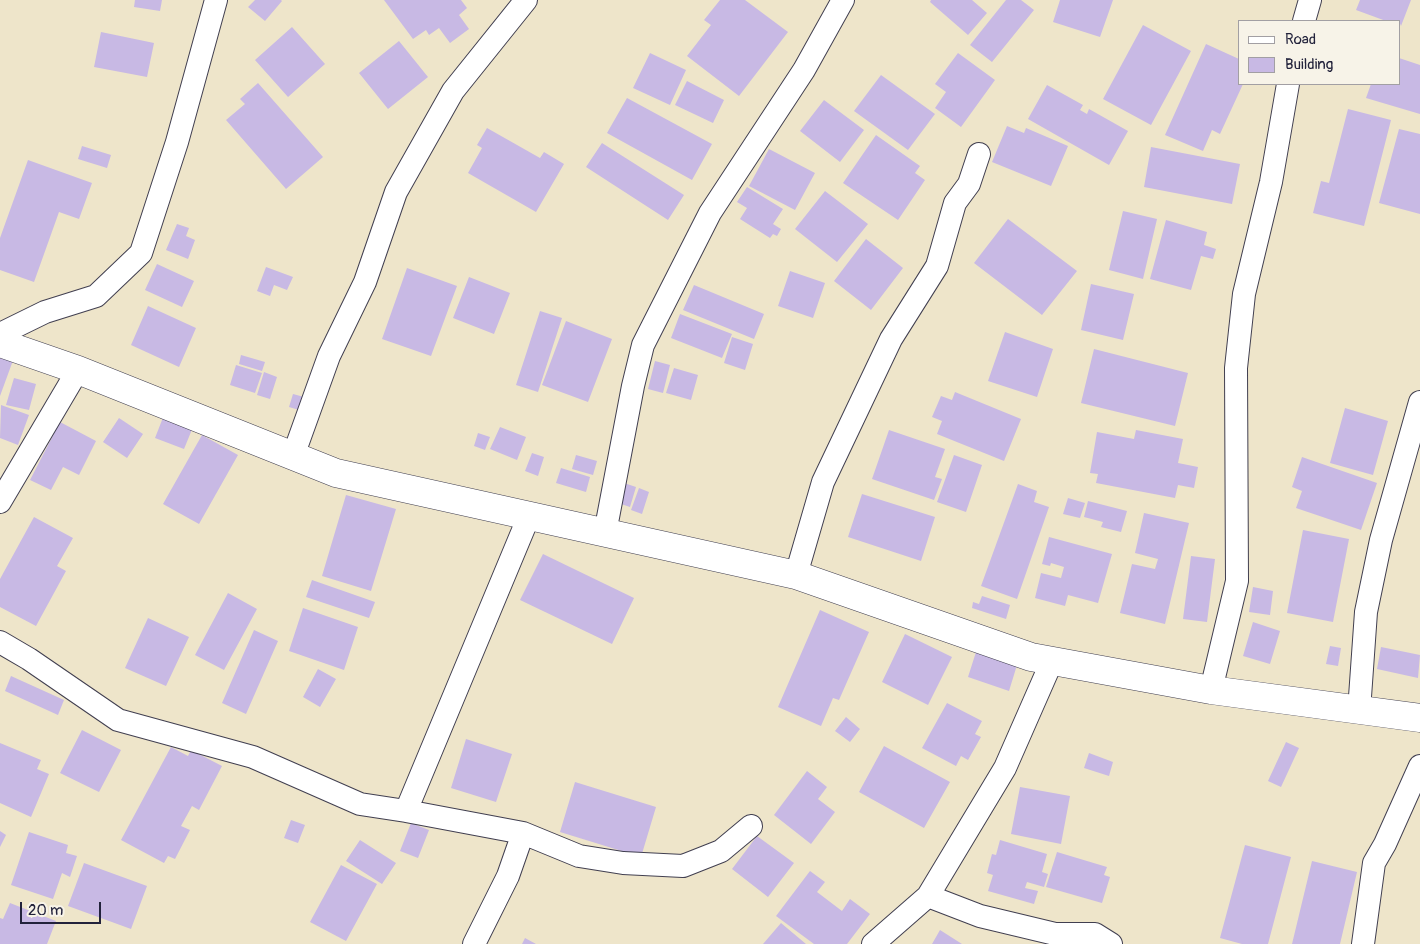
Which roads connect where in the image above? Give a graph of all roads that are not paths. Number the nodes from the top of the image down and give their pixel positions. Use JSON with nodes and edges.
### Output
{"nodes":[{"id":1,"x":216,"y":0,"type":"edge"},
{"id":2,"x":526,"y":0,"type":"edge"},
{"id":3,"x":842,"y":0,"type":"edge"},
{"id":4,"x":1310,"y":0,"type":"edge"},
{"id":5,"x":1304,"y":20,"type":"edge"},
{"id":6,"x":1288,"y":85,"type":"edge"},
{"id":7,"x":979,"y":154,"type":"dead end"},
{"id":8,"x":0,"y":334,"type":"edge"},
{"id":9,"x":0,"y":343,"type":"edge"},
{"id":10,"x":78,"y":370,"type":"junction"},
{"id":11,"x":1420,"y":402,"type":"edge"},
{"id":12,"x":293,"y":456,"type":"junction"},
{"id":13,"x":0,"y":502,"type":"edge"},
{"id":14,"x":529,"y":516,"type":"junction"},
{"id":15,"x":605,"y":533,"type":"junction"},
{"id":16,"x":796,"y":576,"type":"junction"},
{"id":17,"x":0,"y":642,"type":"edge"},
{"id":18,"x":1052,"y":661,"type":"junction"},
{"id":19,"x":1211,"y":690,"type":"junction"},
{"id":20,"x":1359,"y":711,"type":"junction"},
{"id":21,"x":1420,"y":718,"type":"edge"},
{"id":22,"x":1420,"y":766,"type":"edge"},
{"id":23,"x":406,"y":811,"type":"junction"},
{"id":24,"x":752,"y":826,"type":"dead end"},
{"id":25,"x":523,"y":833,"type":"junction"},
{"id":26,"x":928,"y":896,"type":"junction"},
{"id":27,"x":474,"y":944,"type":"edge"},
{"id":28,"x":873,"y":944,"type":"edge"},
{"id":29,"x":1112,"y":944,"type":"edge"},
{"id":30,"x":1363,"y":944,"type":"edge"}],
"edges":[{"from":1,"to":8,"type":"street"},
{"from":2,"to":12,"type":"street"},
{"from":3,"to":15,"type":"street"},
{"from":4,"to":5,"type":"street"},
{"from":6,"to":19,"type":"street"},
{"from":7,"to":16,"type":"street"},
{"from":9,"to":10,"type":"street"},
{"from":10,"to":12,"type":"street"},
{"from":10,"to":13,"type":"street"},
{"from":11,"to":20,"type":"street"},
{"from":12,"to":14,"type":"street"},
{"from":14,"to":15,"type":"street"},
{"from":14,"to":23,"type":"street"},
{"from":15,"to":16,"type":"street"},
{"from":16,"to":18,"type":"street"},
{"from":17,"to":23,"type":"street"},
{"from":18,"to":19,"type":"street"},
{"from":18,"to":26,"type":"street"},
{"from":19,"to":20,"type":"street"},
{"from":20,"to":21,"type":"street"},
{"from":22,"to":30,"type":"street"},
{"from":23,"to":25,"type":"street"},
{"from":24,"to":25,"type":"street"},
{"from":25,"to":27,"type":"street"},
{"from":26,"to":28,"type":"street"},
{"from":26,"to":29,"type":"street"}]}
